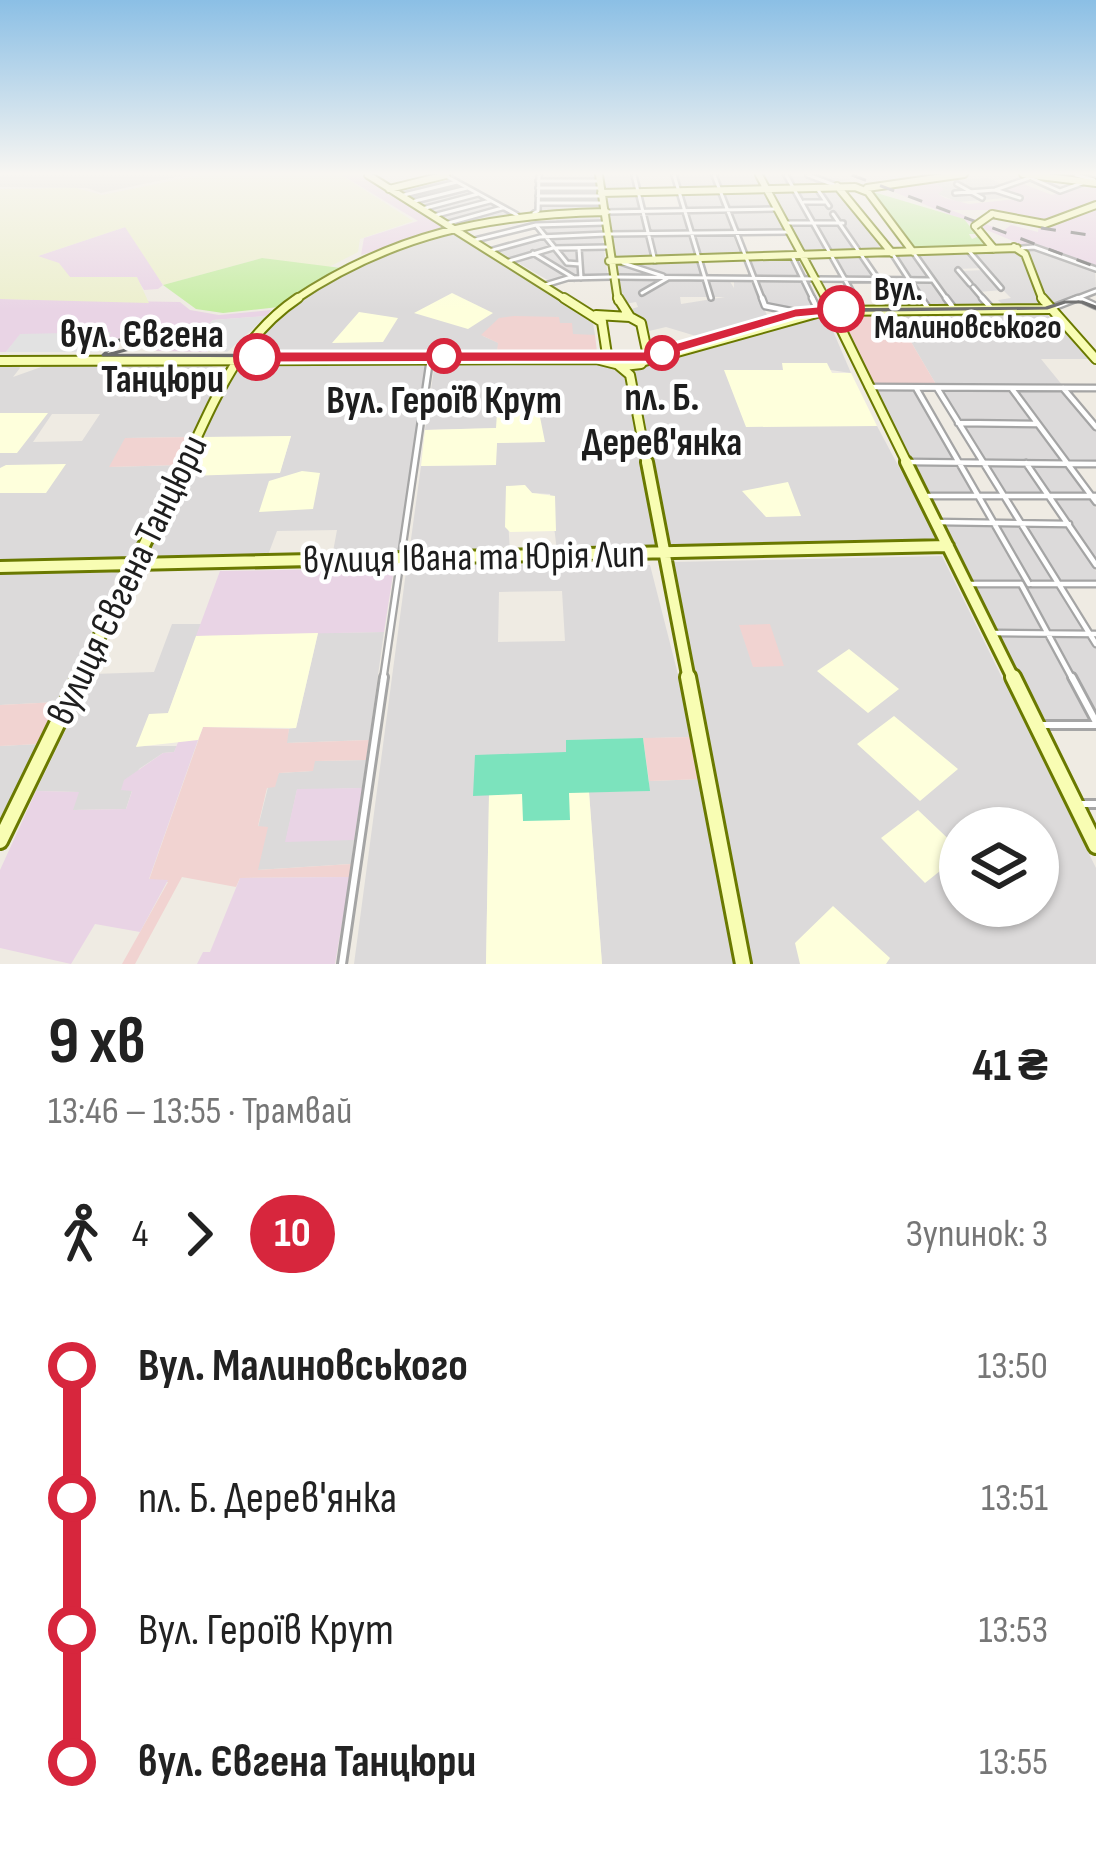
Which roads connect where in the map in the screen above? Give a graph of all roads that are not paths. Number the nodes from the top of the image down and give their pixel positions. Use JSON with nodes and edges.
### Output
{"nodes":[{"id":1,"x":439,"y":220,"type":"edge"},
{"id":2,"x":459,"y":220,"type":"edge"},
{"id":3,"x":500,"y":220,"type":"edge"},
{"id":4,"x":506,"y":220,"type":"edge"},
{"id":5,"x":554,"y":220,"type":"edge"},
{"id":6,"x":604,"y":220,"type":"edge"},
{"id":7,"x":606,"y":220,"type":"edge"},
{"id":8,"x":646,"y":220,"type":"edge"},
{"id":9,"x":688,"y":220,"type":"edge"},
{"id":10,"x":731,"y":220,"type":"edge"},
{"id":11,"x":785,"y":220,"type":"edge"},
{"id":12,"x":813,"y":220,"type":"edge"},
{"id":13,"x":839,"y":220,"type":"edge"},
{"id":14,"x":865,"y":220,"type":"edge"},
{"id":15,"x":889,"y":220,"type":"edge"},
{"id":16,"x":984,"y":220,"type":"edge"},
{"id":17,"x":1024,"y":220,"type":"edge"},
{"id":18,"x":1056,"y":220,"type":"edge"},
{"id":19,"x":554,"y":223,"type":"junction"},
{"id":20,"x":787,"y":223,"type":"junction"},
{"id":21,"x":814,"y":223,"type":"junction"},
{"id":22,"x":843,"y":223,"type":"junction"},
{"id":23,"x":445,"y":224,"type":"junction"},
{"id":24,"x":604,"y":224,"type":"junction"},
{"id":25,"x":536,"y":225,"type":"junction"},
{"id":26,"x":518,"y":227,"type":"junction"},
{"id":27,"x":458,"y":231,"type":"junction"},
{"id":28,"x":736,"y":232,"type":"junction"},
{"id":29,"x":792,"y":232,"type":"junction"},
{"id":30,"x":691,"y":233,"type":"junction"},
{"id":31,"x":608,"y":234,"type":"junction"},
{"id":32,"x":649,"y":234,"type":"junction"},
{"id":33,"x":545,"y":236,"type":"junction"},
{"id":34,"x":473,"y":241,"type":"junction"},
{"id":35,"x":579,"y":246,"type":"junction"},
{"id":36,"x":608,"y":247,"type":"junction"},
{"id":37,"x":992,"y":247,"type":"junction"},
{"id":38,"x":1020,"y":247,"type":"junction"},
{"id":39,"x":554,"y":248,"type":"junction"},
{"id":40,"x":968,"y":250,"type":"junction"},
{"id":41,"x":489,"y":251,"type":"junction"},
{"id":42,"x":533,"y":253,"type":"junction"},
{"id":43,"x":892,"y":253,"type":"junction"},
{"id":44,"x":913,"y":253,"type":"junction"},
{"id":45,"x":865,"y":254,"type":"junction"},
{"id":46,"x":832,"y":255,"type":"junction"},
{"id":47,"x":805,"y":256,"type":"junction"},
{"id":48,"x":793,"y":258,"type":"junction"},
{"id":49,"x":700,"y":260,"type":"junction"},
{"id":50,"x":746,"y":260,"type":"junction"},
{"id":51,"x":613,"y":261,"type":"junction"},
{"id":52,"x":655,"y":261,"type":"junction"},
{"id":53,"x":506,"y":262,"type":"junction"},
{"id":54,"x":568,"y":264,"type":"junction"},
{"id":55,"x":580,"y":264,"type":"junction"},
{"id":56,"x":557,"y":267,"type":"junction"},
{"id":57,"x":1096,"y":269,"type":"edge"},
{"id":58,"x":730,"y":270,"type":"dead end"},
{"id":59,"x":958,"y":270,"type":"dead end"},
{"id":60,"x":613,"y":277,"type":"junction"},
{"id":61,"x":574,"y":278,"type":"junction"},
{"id":62,"x":581,"y":278,"type":"junction"},
{"id":63,"x":668,"y":278,"type":"junction"},
{"id":64,"x":706,"y":278,"type":"junction"},
{"id":65,"x":733,"y":278,"type":"junction"},
{"id":66,"x":753,"y":278,"type":"junction"},
{"id":67,"x":803,"y":278,"type":"junction"},
{"id":68,"x":816,"y":278,"type":"junction"},
{"id":69,"x":847,"y":278,"type":"junction"},
{"id":70,"x":880,"y":279,"type":"junction"},
{"id":71,"x":908,"y":279,"type":"junction"},
{"id":72,"x":932,"y":280,"type":"junction"},
{"id":73,"x":545,"y":285,"type":"junction"},
{"id":74,"x":1001,"y":288,"type":"dead end"},
{"id":75,"x":1096,"y":291,"type":"edge"},
{"id":76,"x":642,"y":293,"type":"dead end"},
{"id":77,"x":711,"y":298,"type":"dead end"},
{"id":78,"x":1081,"y":299,"type":"junction"},
{"id":79,"x":1096,"y":306,"type":"edge"},
{"id":80,"x":1048,"y":309,"type":"junction"},
{"id":81,"x":862,"y":310,"type":"junction"},
{"id":82,"x":899,"y":310,"type":"junction"},
{"id":83,"x":929,"y":310,"type":"junction"},
{"id":84,"x":954,"y":310,"type":"junction"},
{"id":85,"x":993,"y":310,"type":"junction"},
{"id":86,"x":831,"y":311,"type":"junction"},
{"id":87,"x":819,"y":312,"type":"junction"},
{"id":88,"x":806,"y":314,"type":"junction"},
{"id":89,"x":630,"y":316,"type":"junction"},
{"id":90,"x":605,"y":320,"type":"junction"},
{"id":91,"x":237,"y":357,"type":"junction"},
{"id":92,"x":0,"y":358,"type":"edge"},
{"id":93,"x":430,"y":359,"type":"junction"},
{"id":94,"x":610,"y":359,"type":"junction"},
{"id":95,"x":1096,"y":359,"type":"edge"},
{"id":96,"x":643,"y":362,"type":"junction"},
{"id":97,"x":629,"y":375,"type":"junction"},
{"id":98,"x":867,"y":387,"type":"junction"},
{"id":99,"x":916,"y":388,"type":"junction"},
{"id":100,"x":937,"y":388,"type":"junction"},
{"id":101,"x":1063,"y":388,"type":"junction"},
{"id":102,"x":1096,"y":388,"type":"edge"},
{"id":103,"x":1012,"y":389,"type":"junction"},
{"id":104,"x":958,"y":423,"type":"junction"},
{"id":105,"x":1038,"y":424,"type":"junction"},
{"id":106,"x":1096,"y":427,"type":"edge"},
{"id":107,"x":904,"y":460,"type":"junction"},
{"id":108,"x":959,"y":462,"type":"junction"},
{"id":109,"x":983,"y":463,"type":"junction"},
{"id":110,"x":1026,"y":463,"type":"junction"},
{"id":111,"x":1068,"y":463,"type":"junction"},
{"id":112,"x":1096,"y":464,"type":"edge"},
{"id":113,"x":979,"y":495,"type":"junction"},
{"id":114,"x":1049,"y":495,"type":"junction"},
{"id":115,"x":922,"y":496,"type":"junction"},
{"id":116,"x":1004,"y":496,"type":"junction"},
{"id":117,"x":1094,"y":498,"type":"edge"},
{"id":118,"x":935,"y":522,"type":"junction"},
{"id":119,"x":994,"y":523,"type":"junction"},
{"id":120,"x":1021,"y":524,"type":"junction"},
{"id":121,"x":1070,"y":524,"type":"junction"},
{"id":122,"x":948,"y":546,"type":"junction"},
{"id":123,"x":662,"y":554,"type":"junction"},
{"id":124,"x":399,"y":560,"type":"junction"},
{"id":125,"x":136,"y":564,"type":"junction"},
{"id":126,"x":1096,"y":565,"type":"edge"},
{"id":127,"x":0,"y":567,"type":"edge"},
{"id":128,"x":967,"y":584,"type":"junction"},
{"id":129,"x":1025,"y":584,"type":"junction"},
{"id":130,"x":1059,"y":584,"type":"junction"},
{"id":131,"x":1096,"y":584,"type":"edge"},
{"id":132,"x":990,"y":632,"type":"junction"},
{"id":133,"x":1048,"y":634,"type":"junction"},
{"id":134,"x":1093,"y":634,"type":"edge"},
{"id":135,"x":1096,"y":644,"type":"edge"},
{"id":136,"x":1035,"y":724,"type":"junction"},
{"id":137,"x":1096,"y":724,"type":"edge"},
{"id":138,"x":1075,"y":804,"type":"junction"},
{"id":139,"x":1096,"y":804,"type":"edge"},
{"id":140,"x":0,"y":841,"type":"edge"},
{"id":141,"x":1096,"y":846,"type":"edge"},
{"id":142,"x":342,"y":964,"type":"edge"},
{"id":143,"x":743,"y":964,"type":"edge"}],
"edges":[{"from":1,"to":23,"type":"street"},
{"from":2,"to":23,"type":"street"},
{"from":3,"to":27,"type":"street","name":"вулиця Євгена Танцюри"},
{"from":4,"to":26,"type":"street"},
{"from":5,"to":19,"type":"street"},
{"from":6,"to":24,"type":"street"},
{"from":7,"to":31,"type":"street"},
{"from":8,"to":32,"type":"street"},
{"from":9,"to":30,"type":"street"},
{"from":10,"to":28,"type":"street"},
{"from":11,"to":20,"type":"street"},
{"from":12,"to":21,"type":"street"},
{"from":13,"to":22,"type":"street"},
{"from":14,"to":43,"type":"street"},
{"from":15,"to":44,"type":"street"},
{"from":16,"to":37,"type":"street","bridge":true},
{"from":17,"to":18,"type":"street","bridge":true},
{"from":19,"to":24,"type":"street"},
{"from":19,"to":25,"type":"street"},
{"from":20,"to":21,"type":"street"},
{"from":20,"to":29,"type":"street"},
{"from":21,"to":22,"type":"street"},
{"from":21,"to":46,"type":"street"},
{"from":22,"to":45,"type":"street"},
{"from":23,"to":27,"type":"street"},
{"from":24,"to":31,"type":"street"},
{"from":25,"to":26,"type":"street"},
{"from":25,"to":33,"type":"street"},
{"from":26,"to":34,"type":"street"},
{"from":27,"to":34,"type":"street"},
{"from":27,"to":91,"type":"street","name":"вулиця Євгена Танцюри"},
{"from":28,"to":29,"type":"street"},
{"from":28,"to":30,"type":"street"},
{"from":28,"to":50,"type":"street"},
{"from":29,"to":47,"type":"street"},
{"from":30,"to":32,"type":"street"},
{"from":30,"to":49,"type":"street"},
{"from":31,"to":32,"type":"street"},
{"from":31,"to":33,"type":"street"},
{"from":31,"to":36,"type":"street"},
{"from":31,"to":51,"type":"street"},
{"from":32,"to":52,"type":"street"},
{"from":33,"to":39,"type":"street"},
{"from":33,"to":41,"type":"street"},
{"from":34,"to":41,"type":"street"},
{"from":35,"to":36,"type":"street"},
{"from":35,"to":39,"type":"street"},
{"from":35,"to":55,"type":"street"},
{"from":36,"to":51,"type":"street"},
{"from":37,"to":38,"type":"street"},
{"from":37,"to":40,"type":"street"},
{"from":38,"to":57,"type":"street"},
{"from":38,"to":80,"type":"street"},
{"from":39,"to":42,"type":"street"},
{"from":39,"to":54,"type":"street"},
{"from":40,"to":44,"type":"street"},
{"from":40,"to":74,"type":"street"},
{"from":41,"to":53,"type":"street"},
{"from":42,"to":53,"type":"street"},
{"from":42,"to":56,"type":"street"},
{"from":43,"to":44,"type":"street"},
{"from":43,"to":45,"type":"street"},
{"from":43,"to":71,"type":"street"},
{"from":44,"to":72,"type":"street"},
{"from":45,"to":46,"type":"street"},
{"from":45,"to":70,"type":"street"},
{"from":46,"to":47,"type":"street"},
{"from":46,"to":69,"type":"street"},
{"from":47,"to":48,"type":"street"},
{"from":47,"to":68,"type":"street"},
{"from":48,"to":50,"type":"street"},
{"from":48,"to":67,"type":"street"},
{"from":49,"to":50,"type":"street"},
{"from":49,"to":52,"type":"street"},
{"from":49,"to":64,"type":"street"},
{"from":50,"to":66,"type":"street"},
{"from":51,"to":52,"type":"street"},
{"from":51,"to":60,"type":"street"},
{"from":51,"to":63,"type":"street"},
{"from":53,"to":73,"type":"street"},
{"from":54,"to":55,"type":"street"},
{"from":54,"to":56,"type":"street"},
{"from":55,"to":62,"type":"street"},
{"from":56,"to":61,"type":"street"},
{"from":58,"to":65,"type":"street"},
{"from":59,"to":85,"type":"street"},
{"from":60,"to":62,"type":"street"},
{"from":60,"to":63,"type":"street"},
{"from":60,"to":89,"type":"street"},
{"from":60,"to":90,"type":"street"},
{"from":61,"to":62,"type":"street"},
{"from":61,"to":73,"type":"street"},
{"from":63,"to":64,"type":"street"},
{"from":63,"to":76,"type":"street"},
{"from":64,"to":65,"type":"street"},
{"from":64,"to":77,"type":"street"},
{"from":65,"to":66,"type":"street"},
{"from":66,"to":67,"type":"street"},
{"from":66,"to":88,"type":"street"},
{"from":67,"to":68,"type":"street"},
{"from":67,"to":87,"type":"street"},
{"from":68,"to":69,"type":"street"},
{"from":68,"to":86,"type":"street"},
{"from":69,"to":70,"type":"street"},
{"from":69,"to":81,"type":"street"},
{"from":70,"to":71,"type":"street"},
{"from":70,"to":82,"type":"street"},
{"from":71,"to":72,"type":"street"},
{"from":71,"to":83,"type":"street"},
{"from":72,"to":84,"type":"street"},
{"from":73,"to":90,"type":"street"},
{"from":75,"to":78,"type":"street"},
{"from":78,"to":79,"type":"street"},
{"from":78,"to":80,"type":"street"},
{"from":80,"to":85,"type":"street"},
{"from":80,"to":95,"type":"street"},
{"from":81,"to":82,"type":"street"},
{"from":81,"to":86,"type":"street"},
{"from":82,"to":83,"type":"street"},
{"from":83,"to":84,"type":"street"},
{"from":84,"to":85,"type":"street"},
{"from":86,"to":87,"type":"street"},
{"from":86,"to":98,"type":"street"},
{"from":87,"to":88,"type":"street"},
{"from":88,"to":96,"type":"street"},
{"from":89,"to":90,"type":"street"},
{"from":89,"to":96,"type":"street"},
{"from":90,"to":94,"type":"street"},
{"from":91,"to":92,"type":"street"},
{"from":91,"to":93,"type":"street"},
{"from":91,"to":94,"type":"street"},
{"from":91,"to":125,"type":"street","name":"вулиця Євгена Танцюри"},
{"from":93,"to":94,"type":"street"},
{"from":93,"to":124,"type":"street"},
{"from":94,"to":96,"type":"street"},
{"from":94,"to":97,"type":"street"},
{"from":96,"to":97,"type":"street"},
{"from":97,"to":123,"type":"street"},
{"from":98,"to":99,"type":"street"},
{"from":98,"to":107,"type":"street"},
{"from":99,"to":100,"type":"street"},
{"from":99,"to":108,"type":"street"},
{"from":100,"to":103,"type":"street"},
{"from":100,"to":104,"type":"street"},
{"from":101,"to":102,"type":"street"},
{"from":101,"to":103,"type":"street"},
{"from":101,"to":106,"type":"street"},
{"from":103,"to":105,"type":"street"},
{"from":104,"to":105,"type":"street"},
{"from":104,"to":109,"type":"street"},
{"from":105,"to":111,"type":"street"},
{"from":107,"to":108,"type":"street"},
{"from":107,"to":115,"type":"street"},
{"from":108,"to":109,"type":"street"},
{"from":108,"to":113,"type":"street"},
{"from":109,"to":110,"type":"street"},
{"from":109,"to":116,"type":"street"},
{"from":110,"to":111,"type":"street"},
{"from":110,"to":114,"type":"street"},
{"from":111,"to":112,"type":"street"},
{"from":111,"to":117,"type":"street"},
{"from":113,"to":115,"type":"street"},
{"from":113,"to":116,"type":"street"},
{"from":113,"to":119,"type":"street"},
{"from":114,"to":116,"type":"street"},
{"from":114,"to":117,"type":"street"},
{"from":114,"to":121,"type":"street"},
{"from":115,"to":118,"type":"street"},
{"from":116,"to":120,"type":"street"},
{"from":118,"to":119,"type":"street"},
{"from":118,"to":122,"type":"street"},
{"from":119,"to":120,"type":"street"},
{"from":119,"to":129,"type":"street"},
{"from":120,"to":121,"type":"street"},
{"from":120,"to":130,"type":"street"},
{"from":121,"to":126,"type":"street"},
{"from":122,"to":123,"type":"street","name":"вулиця Івана та Юрія Лип"},
{"from":122,"to":128,"type":"street"},
{"from":123,"to":124,"type":"street","name":"вулиця Івана та Юрія Лип"},
{"from":123,"to":143,"type":"street"},
{"from":124,"to":125,"type":"street","name":"вулиця Івана та Юрія Лип"},
{"from":124,"to":142,"type":"street"},
{"from":125,"to":127,"type":"street","name":"вулиця Івана та Юрія Лип"},
{"from":125,"to":140,"type":"street","name":"вулиця Євгена Танцюри"},
{"from":128,"to":129,"type":"street"},
{"from":128,"to":132,"type":"street"},
{"from":129,"to":130,"type":"street"},
{"from":129,"to":133,"type":"street"},
{"from":130,"to":131,"type":"street"},
{"from":130,"to":134,"type":"street"},
{"from":132,"to":133,"type":"street"},
{"from":132,"to":136,"type":"street"},
{"from":133,"to":134,"type":"street"},
{"from":133,"to":137,"type":"street"},
{"from":134,"to":135,"type":"street"},
{"from":136,"to":137,"type":"street"},
{"from":136,"to":138,"type":"street"},
{"from":138,"to":139,"type":"street"},
{"from":138,"to":141,"type":"street"}]}
